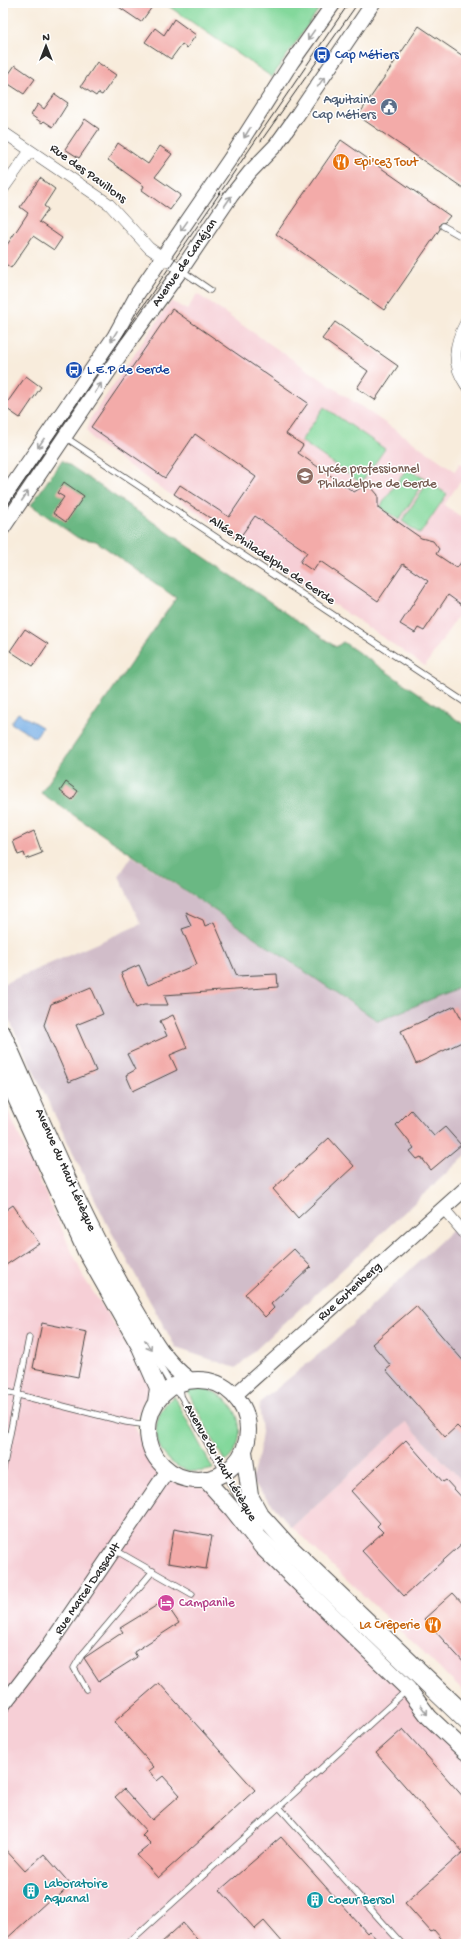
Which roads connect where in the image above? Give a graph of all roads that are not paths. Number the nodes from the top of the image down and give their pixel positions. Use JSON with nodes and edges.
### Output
{"nodes":[{"id":1,"x":334,"y":3,"type":"edge"},
{"id":2,"x":373,"y":3,"type":"edge"},
{"id":3,"x":3,"y":132,"type":"edge"},
{"id":4,"x":30,"y":150,"type":"junction"},
{"id":5,"x":3,"y":189,"type":"edge"},
{"id":6,"x":443,"y":226,"type":"dead end"},
{"id":7,"x":466,"y":239,"type":"edge"},
{"id":8,"x":163,"y":258,"type":"junction"},
{"id":9,"x":181,"y":270,"type":"junction"},
{"id":10,"x":210,"y":290,"type":"dead end"},
{"id":11,"x":466,"y":322,"type":"edge"},
{"id":12,"x":466,"y":385,"type":"edge"},
{"id":13,"x":66,"y":437,"type":"junction"},
{"id":14,"x":3,"y":499,"type":"edge"},
{"id":15,"x":3,"y":528,"type":"edge"},
{"id":16,"x":466,"y":703,"type":"edge"},
{"id":17,"x":3,"y":1034,"type":"edge"},
{"id":18,"x":3,"y":1052,"type":"edge"},
{"id":19,"x":11,"y":1069,"type":"edge"},
{"id":20,"x":20,"y":1109,"type":"junction"},
{"id":21,"x":466,"y":1188,"type":"edge"},
{"id":22,"x":443,"y":1208,"type":"junction"},
{"id":23,"x":466,"y":1235,"type":"edge"},
{"id":24,"x":92,"y":1249,"type":"dead end"},
{"id":25,"x":104,"y":1269,"type":"dead end"},
{"id":26,"x":137,"y":1328,"type":"dead end"},
{"id":27,"x":29,"y":1338,"type":"dead end"},
{"id":28,"x":145,"y":1341,"type":"dead end"},
{"id":29,"x":180,"y":1383,"type":"junction"},
{"id":30,"x":3,"y":1391,"type":"edge"},
{"id":31,"x":18,"y":1394,"type":"junction"},
{"id":32,"x":235,"y":1395,"type":"junction"},
{"id":33,"x":156,"y":1402,"type":"junction"},
{"id":34,"x":148,"y":1425,"type":"junction"},
{"id":35,"x":244,"y":1451,"type":"junction"},
{"id":36,"x":3,"y":1469,"type":"edge"},
{"id":37,"x":168,"y":1470,"type":"junction"},
{"id":38,"x":223,"y":1474,"type":"junction"},
{"id":39,"x":206,"y":1479,"type":"junction"},
{"id":40,"x":115,"y":1549,"type":"junction"},
{"id":41,"x":153,"y":1571,"type":"junction"},
{"id":42,"x":192,"y":1594,"type":"dead end"},
{"id":43,"x":86,"y":1689,"type":"dead end"},
{"id":44,"x":408,"y":1689,"type":"junction"},
{"id":45,"x":3,"y":1705,"type":"edge"},
{"id":46,"x":466,"y":1715,"type":"edge"},
{"id":47,"x":466,"y":1729,"type":"edge"},
{"id":48,"x":466,"y":1752,"type":"edge"},
{"id":49,"x":279,"y":1807,"type":"junction"},
{"id":50,"x":127,"y":1944,"type":"edge"},
{"id":51,"x":402,"y":1944,"type":"edge"}],
"edges":[{"from":1,"to":8,"type":"street","name":"Avenue de Canéjan","one_way":true},
{"from":9,"to":2,"type":"street","name":"Avenue de Canéjan","one_way":true},
{"from":3,"to":4,"type":"street","name":"Rue des Pavillons"},
{"from":4,"to":5,"type":"street","name":"Rue des Pavillons"},
{"from":4,"to":8,"type":"street","name":"Rue des Pavillons"},
{"from":6,"to":7,"type":"lane"},
{"from":8,"to":9,"type":"street","name":"Rue des Pavillons"},
{"from":8,"to":14,"type":"street","name":"Avenue de Canéjan","one_way":true},
{"from":9,"to":10,"type":"lane"},
{"from":13,"to":9,"type":"street","name":"Avenue de Canéjan","one_way":true},
{"from":11,"to":12,"type":"street"},
{"from":15,"to":13,"type":"street","name":"Avenue de Canéjan","one_way":true},
{"from":13,"to":16,"type":"lane","name":"Allée Philadelphe de Gerde"},
{"from":17,"to":19,"type":"main road","name":"Avenue du Haut Lévèque"},
{"from":18,"to":19,"type":"lane","name":"Avenue du Haut Lévèque"},
{"from":19,"to":20,"type":"main road","name":"Avenue du Haut Lévèque"},
{"from":19,"to":29,"type":"main road","name":"Avenue du Haut Lévèque"},
{"from":20,"to":24,"type":"lane","name":"Avenue du Haut Lévèque"},
{"from":20,"to":33,"type":"main road","name":"Avenue du Haut Lévèque"},
{"from":21,"to":22,"type":"street","name":"Rue Gutenberg"},
{"from":22,"to":23,"type":"street"},
{"from":22,"to":32,"type":"street","name":"Rue Gutenberg"},
{"from":25,"to":26,"type":"lane"},
{"from":27,"to":31,"type":"lane"},
{"from":28,"to":29,"type":"lane","name":"Avenue du Haut Lévèque","one_way":true},
{"from":29,"to":32,"type":"main road"},
{"from":29,"to":33,"type":"main road"},
{"from":29,"to":38,"type":"lane","name":"Avenue du Haut Lévèque"},
{"from":30,"to":31,"type":"lane"},
{"from":31,"to":34,"type":"lane"},
{"from":31,"to":36,"type":"lane"},
{"from":32,"to":35,"type":"main road"},
{"from":33,"to":34,"type":"main road"},
{"from":34,"to":37,"type":"main road"},
{"from":35,"to":38,"type":"main road"},
{"from":35,"to":46,"type":"main road","name":"Avenue du Haut Lévèque"},
{"from":37,"to":39,"type":"main road"},
{"from":37,"to":40,"type":"street","name":"Rue Marcel Dassault"},
{"from":38,"to":39,"type":"main road"},
{"from":38,"to":47,"type":"lane","name":"Avenue du Haut Lévèque"},
{"from":39,"to":44,"type":"main road","name":"Avenue du Haut Lévèque"},
{"from":40,"to":41,"type":"lane"},
{"from":40,"to":45,"type":"street","name":"Rue Marcel Dassault"},
{"from":41,"to":42,"type":"lane"},
{"from":41,"to":43,"type":"lane"},
{"from":44,"to":48,"type":"main road","name":"Avenue du Haut Lévèque","one_way":true},
{"from":44,"to":49,"type":"lane"},
{"from":49,"to":50,"type":"lane"},
{"from":49,"to":51,"type":"lane"}]}
